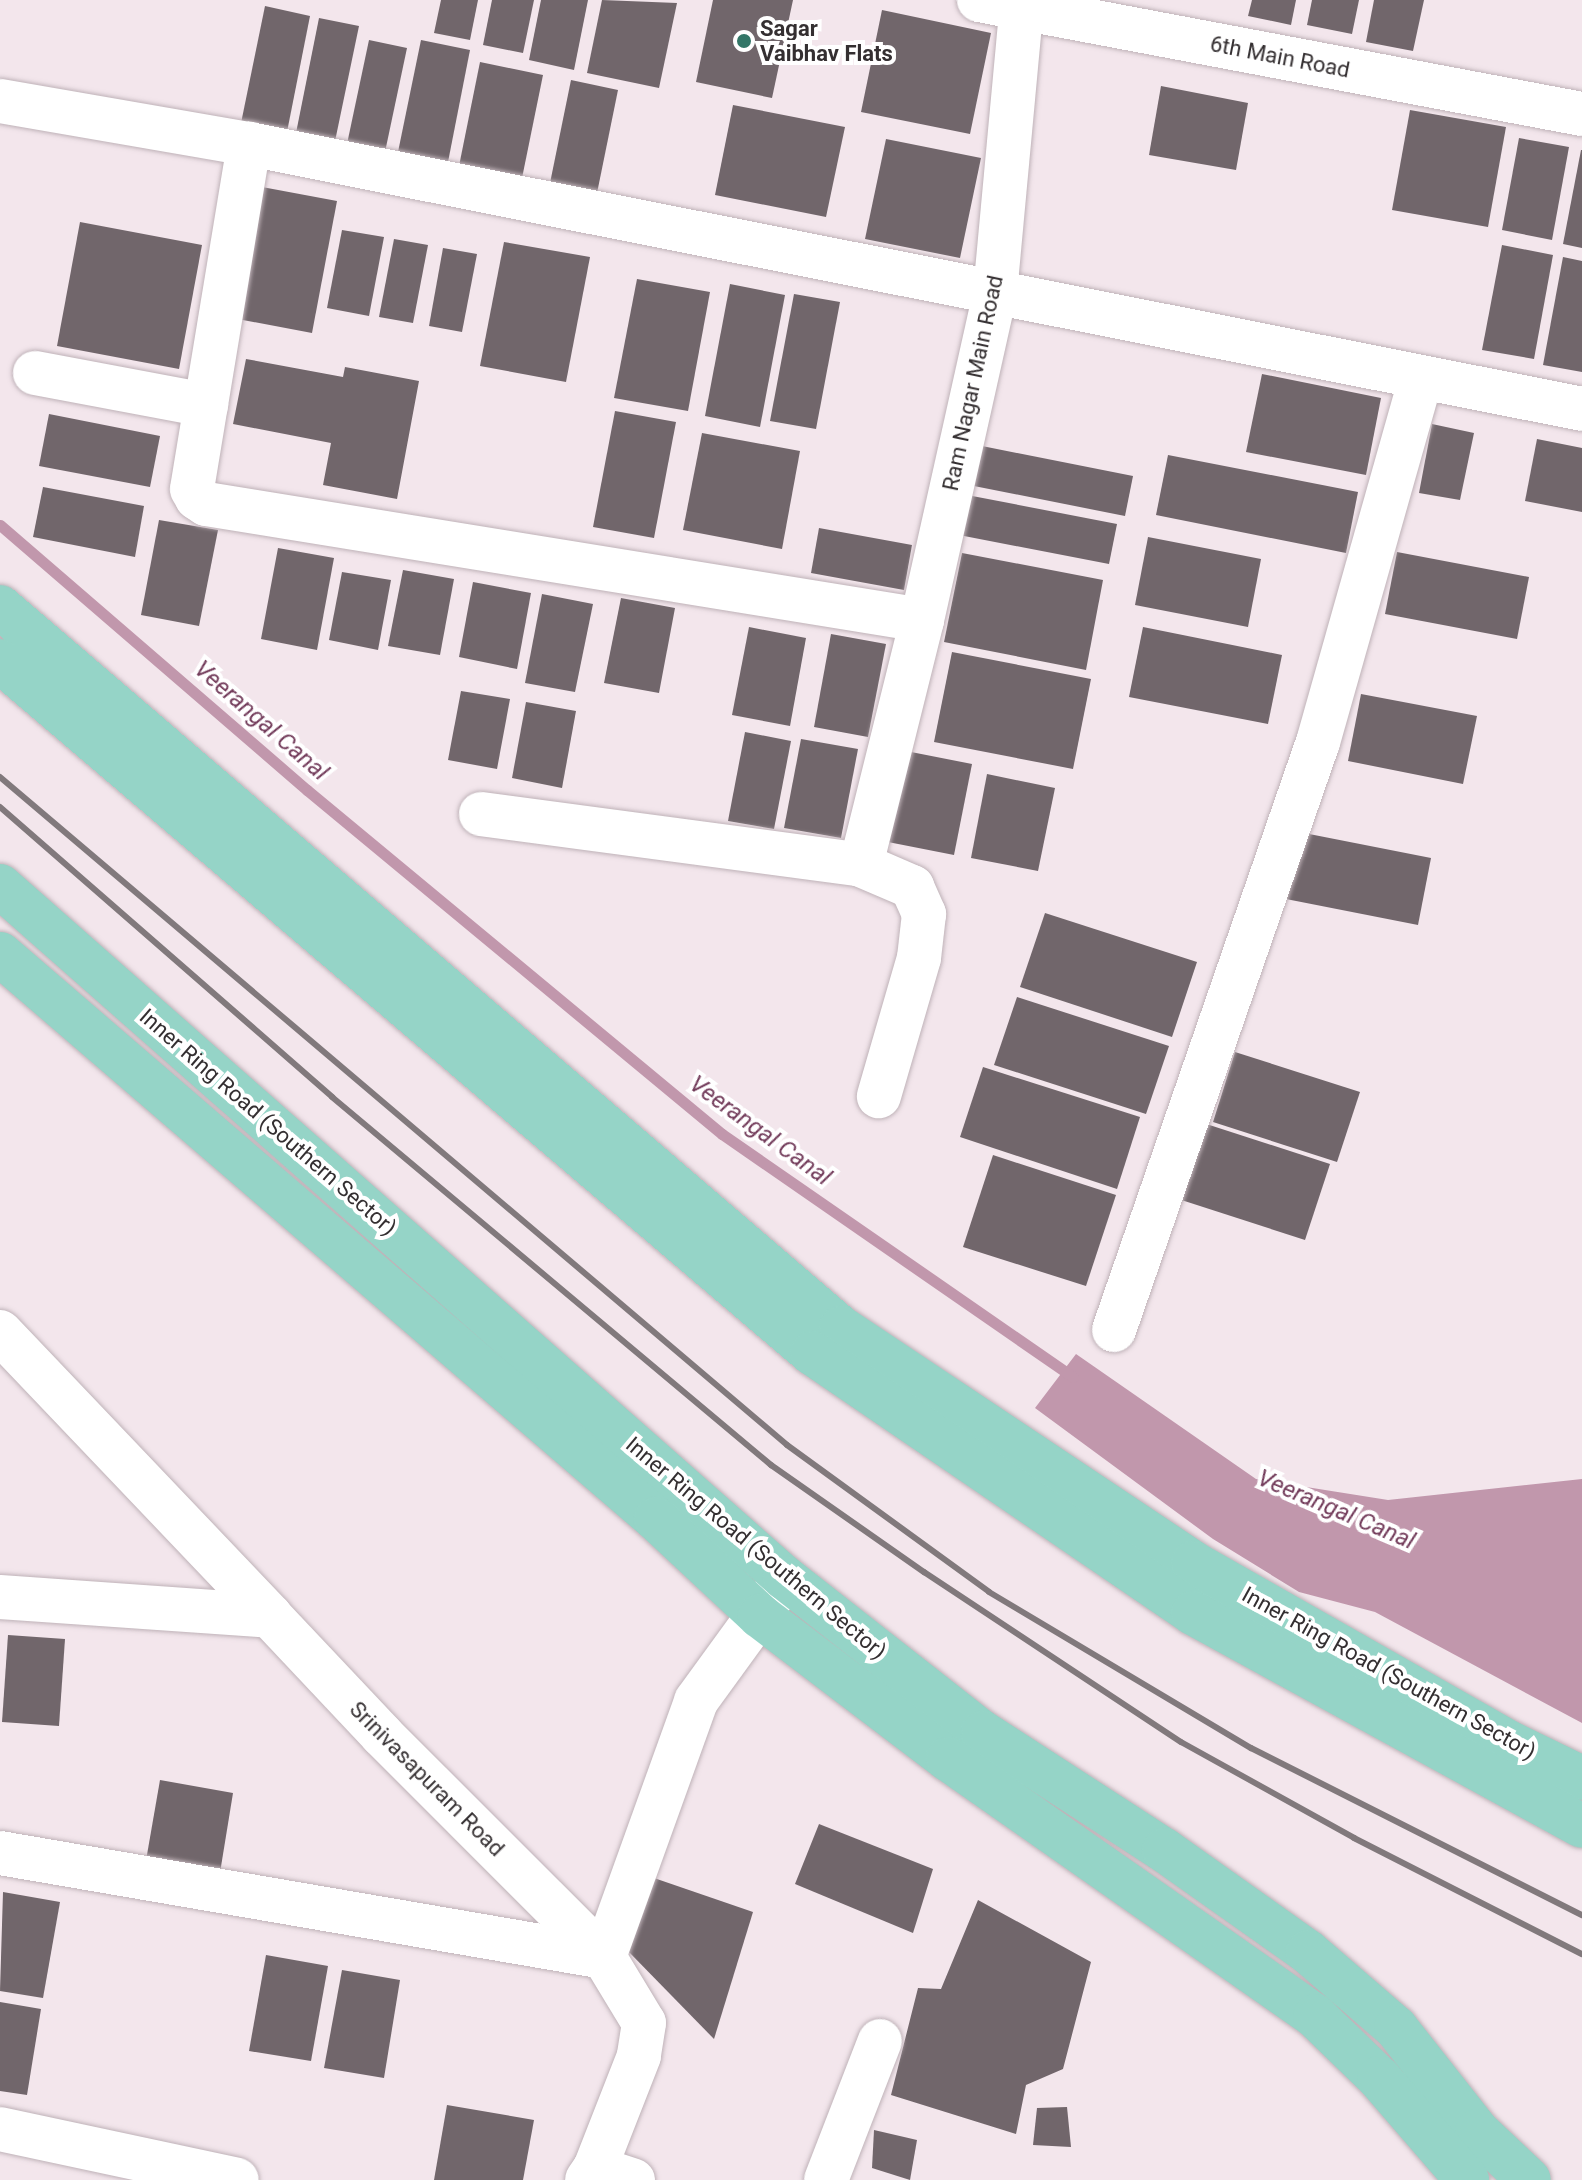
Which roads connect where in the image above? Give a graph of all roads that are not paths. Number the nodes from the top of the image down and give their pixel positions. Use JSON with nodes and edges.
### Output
{"nodes":[{"id":1,"x":1007,"y":3,"type":"edge"},
{"id":2,"x":0,"y":101,"type":"edge"},
{"id":3,"x":1582,"y":114,"type":"edge"},
{"id":4,"x":249,"y":144,"type":"junction"},
{"id":5,"x":995,"y":293,"type":"junction"},
{"id":6,"x":35,"y":373,"type":"dead end"},
{"id":7,"x":1421,"y":378,"type":"junction"},
{"id":8,"x":206,"y":405,"type":"junction"},
{"id":9,"x":1582,"y":409,"type":"edge"},
{"id":10,"x":0,"y":607,"type":"edge"},
{"id":11,"x":922,"y":620,"type":"junction"},
{"id":12,"x":0,"y":661,"type":"edge"},
{"id":13,"x":481,"y":814,"type":"dead end"},
{"id":14,"x":861,"y":865,"type":"junction"},
{"id":15,"x":0,"y":886,"type":"edge"},
{"id":16,"x":0,"y":954,"type":"edge"},
{"id":17,"x":879,"y":1096,"type":"dead end"},
{"id":18,"x":1114,"y":1330,"type":"dead end"},
{"id":19,"x":0,"y":1332,"type":"edge"},
{"id":20,"x":785,"y":1578,"type":"junction"},
{"id":21,"x":0,"y":1597,"type":"edge"},
{"id":22,"x":1253,"y":1598,"type":"junction"},
{"id":23,"x":270,"y":1616,"type":"junction"},
{"id":24,"x":760,"y":1616,"type":"junction"},
{"id":25,"x":1232,"y":1634,"type":"junction"},
{"id":26,"x":1582,"y":1778,"type":"edge"},
{"id":27,"x":1582,"y":1826,"type":"edge"},
{"id":28,"x":0,"y":1853,"type":"edge"},
{"id":29,"x":604,"y":1957,"type":"junction"},
{"id":30,"x":880,"y":2041,"type":"dead end"},
{"id":31,"x":0,"y":2129,"type":"edge"},
{"id":32,"x":605,"y":2176,"type":"edge"},
{"id":33,"x":237,"y":2180,"type":"edge"},
{"id":34,"x":826,"y":2180,"type":"edge"},
{"id":35,"x":1467,"y":2180,"type":"edge"},
{"id":36,"x":1529,"y":2180,"type":"edge"}],
"edges":[{"from":1,"to":3,"type":"street","name":"6th Main Road"},
{"from":1,"to":5,"type":"street","name":"Ram Nagar Main Road"},
{"from":2,"to":4,"type":"street"},
{"from":4,"to":5,"type":"street"},
{"from":4,"to":8,"type":"street"},
{"from":5,"to":7,"type":"street"},
{"from":5,"to":11,"type":"street","name":"Ram Nagar Main Road"},
{"from":6,"to":8,"type":"street"},
{"from":7,"to":9,"type":"street"},
{"from":7,"to":18,"type":"street"},
{"from":8,"to":11,"type":"street"},
{"from":10,"to":22,"type":"main road","name":"Inner Ring Road (Southern Sector)"},
{"from":11,"to":14,"type":"street","name":"Ram Nagar Main Road"},
{"from":12,"to":25,"type":"main road","name":"Inner Ring Road (Southern Sector)"},
{"from":13,"to":14,"type":"street"},
{"from":14,"to":17,"type":"street"},
{"from":15,"to":20,"type":"main road","name":"Inner Ring Road (Southern Sector)"},
{"from":16,"to":24,"type":"main road","name":"Inner Ring Road (Southern Sector)"},
{"from":19,"to":23,"type":"street","name":"Srinivasapuram Road"},
{"from":20,"to":24,"type":"street"},
{"from":20,"to":36,"type":"main road","name":"Inner Ring Road (Southern Sector)"},
{"from":21,"to":23,"type":"street"},
{"from":22,"to":25,"type":"main road"},
{"from":22,"to":26,"type":"main road","name":"Inner Ring Road (Southern Sector)"},
{"from":23,"to":29,"type":"street","name":"Srinivasapuram Road"},
{"from":24,"to":29,"type":"street"},
{"from":24,"to":35,"type":"main road","name":"Inner Ring Road (Southern Sector)"},
{"from":25,"to":27,"type":"main road","name":"Inner Ring Road (Southern Sector)"},
{"from":28,"to":29,"type":"street"},
{"from":29,"to":32,"type":"street","name":"Srinivasapuram Road"},
{"from":30,"to":34,"type":"street"},
{"from":31,"to":33,"type":"street"}]}
